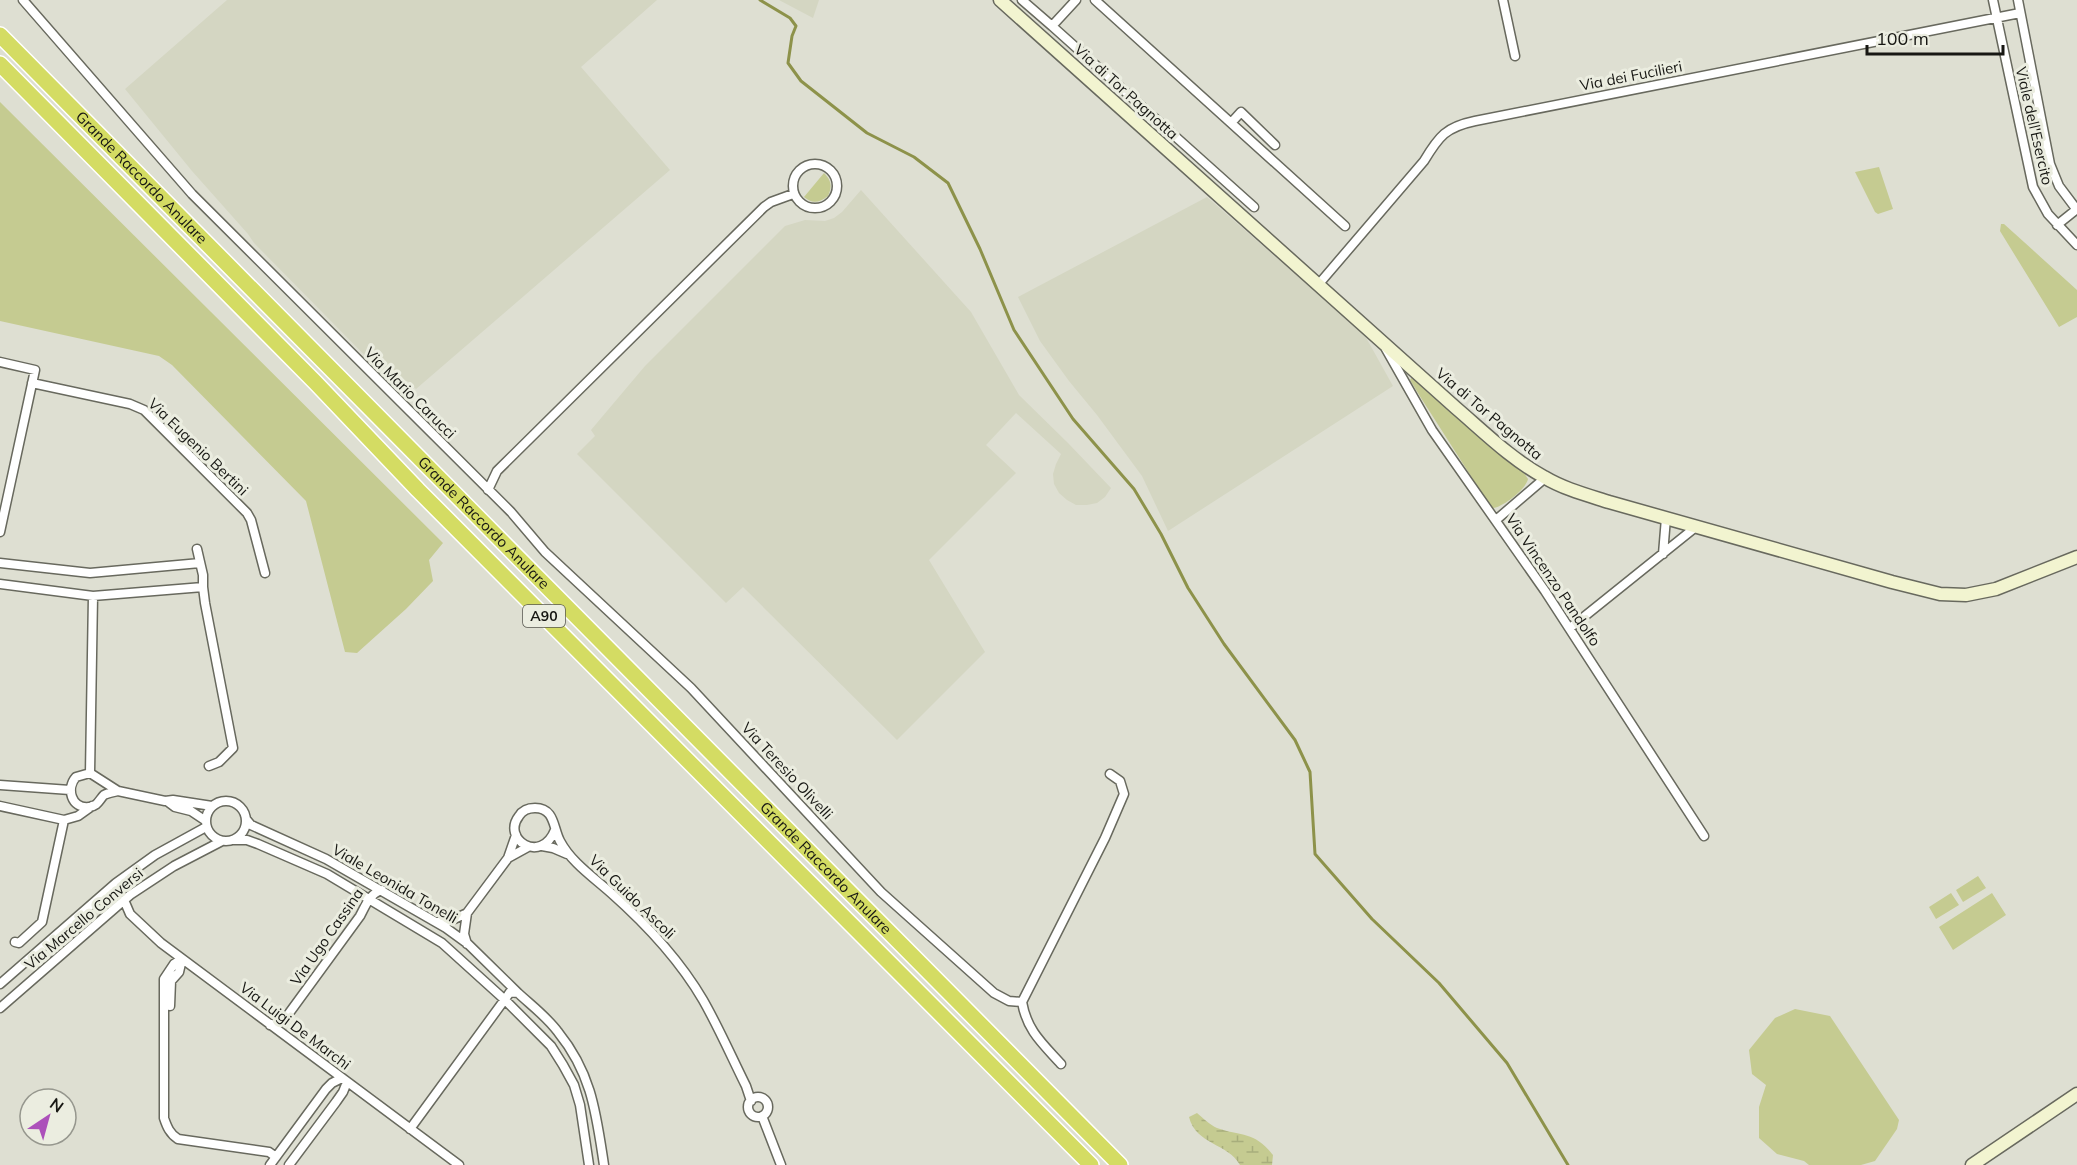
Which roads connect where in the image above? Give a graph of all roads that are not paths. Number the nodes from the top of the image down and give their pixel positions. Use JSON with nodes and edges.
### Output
{"nodes":[{"id":1,"x":23,"y":0,"type":"edge"},
{"id":2,"x":1000,"y":0,"type":"edge"},
{"id":3,"x":1023,"y":0,"type":"edge"},
{"id":4,"x":1076,"y":0,"type":"edge"},
{"id":5,"x":1095,"y":0,"type":"edge"},
{"id":6,"x":1503,"y":0,"type":"edge"},
{"id":7,"x":1993,"y":0,"type":"edge"},
{"id":8,"x":2018,"y":0,"type":"edge"},
{"id":9,"x":2020,"y":13,"type":"junction"},
{"id":10,"x":1997,"y":18,"type":"junction"},
{"id":11,"x":0,"y":26,"type":"edge"},
{"id":12,"x":1052,"y":26,"type":"junction"},
{"id":13,"x":0,"y":35,"type":"edge"},
{"id":14,"x":1515,"y":56,"type":"dead end"},
{"id":15,"x":2,"y":66,"type":"edge"},
{"id":16,"x":42,"y":77,"type":"junction"},
{"id":17,"x":1231,"y":123,"type":"junction"},
{"id":18,"x":1275,"y":145,"type":"dead end"},
{"id":19,"x":793,"y":194,"type":"junction"},
{"id":20,"x":1254,"y":207,"type":"dead end"},
{"id":21,"x":2077,"y":209,"type":"edge"},
{"id":22,"x":2057,"y":225,"type":"junction"},
{"id":23,"x":1345,"y":226,"type":"dead end"},
{"id":24,"x":2077,"y":246,"type":"edge"},
{"id":25,"x":1318,"y":285,"type":"junction"},
{"id":26,"x":1380,"y":339,"type":"junction"},
{"id":27,"x":0,"y":362,"type":"edge"},
{"id":28,"x":32,"y":383,"type":"junction"},
{"id":29,"x":1545,"y":478,"type":"junction"},
{"id":30,"x":488,"y":490,"type":"junction"},
{"id":31,"x":1666,"y":518,"type":"junction"},
{"id":32,"x":1496,"y":520,"type":"junction"},
{"id":33,"x":1697,"y":526,"type":"junction"},
{"id":34,"x":0,"y":531,"type":"edge"},
{"id":35,"x":197,"y":549,"type":"dead end"},
{"id":36,"x":1663,"y":554,"type":"junction"},
{"id":37,"x":2077,"y":557,"type":"edge"},
{"id":38,"x":0,"y":563,"type":"edge"},
{"id":39,"x":200,"y":563,"type":"junction"},
{"id":40,"x":265,"y":573,"type":"dead end"},
{"id":41,"x":0,"y":584,"type":"edge"},
{"id":42,"x":203,"y":587,"type":"junction"},
{"id":43,"x":93,"y":596,"type":"junction"},
{"id":44,"x":1570,"y":628,"type":"junction"},
{"id":45,"x":209,"y":766,"type":"dead end"},
{"id":46,"x":90,"y":773,"type":"junction"},
{"id":47,"x":1110,"y":774,"type":"dead end"},
{"id":48,"x":102,"y":782,"type":"junction"},
{"id":49,"x":0,"y":785,"type":"edge"},
{"id":50,"x":70,"y":790,"type":"junction"},
{"id":51,"x":118,"y":791,"type":"junction"},
{"id":52,"x":104,"y":796,"type":"junction"},
{"id":53,"x":166,"y":801,"type":"junction"},
{"id":54,"x":0,"y":806,"type":"edge"},
{"id":55,"x":92,"y":806,"type":"junction"},
{"id":56,"x":213,"y":806,"type":"junction"},
{"id":57,"x":64,"y":819,"type":"junction"},
{"id":58,"x":246,"y":819,"type":"junction"},
{"id":59,"x":206,"y":824,"type":"junction"},
{"id":60,"x":555,"y":830,"type":"junction"},
{"id":61,"x":516,"y":836,"type":"junction"},
{"id":62,"x":1704,"y":836,"type":"dead end"},
{"id":63,"x":233,"y":840,"type":"junction"},
{"id":64,"x":222,"y":841,"type":"junction"},
{"id":65,"x":542,"y":846,"type":"junction"},
{"id":66,"x":528,"y":847,"type":"junction"},
{"id":67,"x":567,"y":854,"type":"junction"},
{"id":68,"x":508,"y":858,"type":"junction"},
{"id":69,"x":382,"y":890,"type":"junction"},
{"id":70,"x":369,"y":899,"type":"junction"},
{"id":71,"x":124,"y":900,"type":"junction"},
{"id":72,"x":467,"y":913,"type":"junction"},
{"id":73,"x":436,"y":922,"type":"junction"},
{"id":74,"x":15,"y":942,"type":"dead end"},
{"id":75,"x":468,"y":944,"type":"junction"},
{"id":76,"x":182,"y":959,"type":"junction"},
{"id":77,"x":0,"y":984,"type":"edge"},
{"id":78,"x":518,"y":993,"type":"junction"},
{"id":79,"x":505,"y":1000,"type":"junction"},
{"id":80,"x":1022,"y":1002,"type":"junction"},
{"id":81,"x":0,"y":1008,"type":"edge"},
{"id":82,"x":270,"y":1025,"type":"junction"},
{"id":83,"x":1061,"y":1064,"type":"dead end"},
{"id":84,"x":344,"y":1080,"type":"junction"},
{"id":85,"x":2077,"y":1094,"type":"edge"},
{"id":86,"x":753,"y":1099,"type":"junction"},
{"id":87,"x":762,"y":1116,"type":"junction"},
{"id":88,"x":410,"y":1129,"type":"junction"},
{"id":89,"x":289,"y":1140,"type":"junction"},
{"id":90,"x":301,"y":1148,"type":"junction"},
{"id":91,"x":276,"y":1157,"type":"junction"},
{"id":92,"x":270,"y":1165,"type":"edge"},
{"id":93,"x":289,"y":1165,"type":"edge"},
{"id":94,"x":459,"y":1165,"type":"edge"},
{"id":95,"x":590,"y":1165,"type":"edge"},
{"id":96,"x":604,"y":1165,"type":"edge"},
{"id":97,"x":781,"y":1165,"type":"edge"},
{"id":98,"x":1091,"y":1165,"type":"edge"},
{"id":99,"x":1120,"y":1165,"type":"edge"},
{"id":100,"x":1972,"y":1165,"type":"edge"}],
"edges":[{"from":1,"to":30,"type":"street","name":"Via Mario Carucci"},
{"from":2,"to":25,"type":"street","name":"Via di Tor Pagnotta"},
{"from":3,"to":12,"type":"street"},
{"from":4,"to":12,"type":"street"},
{"from":5,"to":17,"type":"street"},
{"from":6,"to":14,"type":"street"},
{"from":7,"to":10,"type":"street","name":"Viale dell'Esercito"},
{"from":8,"to":9,"type":"street","name":"Viale dell'Esercito"},
{"from":9,"to":10,"type":"street","name":"Via dei Fucilieri"},
{"from":9,"to":21,"type":"street","name":"Viale dell'Esercito"},
{"from":10,"to":22,"type":"street","name":"Viale dell'Esercito"},
{"from":10,"to":25,"type":"street","name":"Via dei Fucilieri"},
{"from":11,"to":16,"type":"highway"},
{"from":12,"to":20,"type":"street"},
{"from":13,"to":16,"type":"highway","name":"Grande Raccordo Anulare","number":"A90"},
{"from":15,"to":98,"type":"highway","name":"Grande Raccordo Anulare","number":"A90"},
{"from":16,"to":99,"type":"highway","name":"Grande Raccordo Anulare","number":"A90"},
{"from":17,"to":18,"type":"street"},
{"from":17,"to":23,"type":"street"},
{"from":19,"to":19,"type":"street"},
{"from":19,"to":30,"type":"street"},
{"from":21,"to":22,"type":"street"},
{"from":22,"to":24,"type":"street","name":"Viale dell'Esercito"},
{"from":25,"to":26,"type":"street","name":"Via di Tor Pagnotta"},
{"from":26,"to":29,"type":"street","name":"Via di Tor Pagnotta"},
{"from":26,"to":32,"type":"street","name":"Via Vincenzo Pandolfo"},
{"from":27,"to":28,"type":"street"},
{"from":28,"to":34,"type":"street"},
{"from":28,"to":40,"type":"street","name":"Via Eugenio Bertini"},
{"from":29,"to":31,"type":"street","name":"Via di Tor Pagnotta"},
{"from":29,"to":32,"type":"street"},
{"from":30,"to":80,"type":"street","name":"Via Teresio Olivelli"},
{"from":31,"to":33,"type":"street","name":"Via di Tor Pagnotta"},
{"from":31,"to":36,"type":"street"},
{"from":32,"to":44,"type":"street","name":"Via Vincenzo Pandolfo"},
{"from":33,"to":36,"type":"street"},
{"from":33,"to":37,"type":"street","name":"Via di Tor Pagnotta"},
{"from":35,"to":39,"type":"street"},
{"from":36,"to":44,"type":"street"},
{"from":38,"to":39,"type":"street"},
{"from":39,"to":42,"type":"street"},
{"from":41,"to":43,"type":"street"},
{"from":42,"to":43,"type":"street"},
{"from":42,"to":45,"type":"street"},
{"from":43,"to":46,"type":"street"},
{"from":44,"to":62,"type":"street","name":"Via Vincenzo Pandolfo"},
{"from":46,"to":48,"type":"street"},
{"from":46,"to":50,"type":"street"},
{"from":47,"to":80,"type":"street"},
{"from":48,"to":51,"type":"street"},
{"from":48,"to":52,"type":"street"},
{"from":49,"to":50,"type":"street"},
{"from":50,"to":55,"type":"street"},
{"from":51,"to":52,"type":"street"},
{"from":51,"to":53,"type":"street"},
{"from":52,"to":55,"type":"street"},
{"from":53,"to":56,"type":"street"},
{"from":53,"to":59,"type":"street"},
{"from":54,"to":57,"type":"street"},
{"from":55,"to":57,"type":"street"},
{"from":56,"to":58,"type":"street"},
{"from":56,"to":59,"type":"street"},
{"from":57,"to":74,"type":"street"},
{"from":58,"to":63,"type":"street"},
{"from":58,"to":69,"type":"street","name":"Viale Leonida Tonelli"},
{"from":59,"to":64,"type":"street"},
{"from":59,"to":77,"type":"street","name":"Via Marcello Conversi"},
{"from":60,"to":61,"type":"street"},
{"from":60,"to":65,"type":"street"},
{"from":60,"to":67,"type":"street","name":"Via Guido Ascoli"},
{"from":61,"to":66,"type":"street"},
{"from":61,"to":68,"type":"street"},
{"from":63,"to":64,"type":"street"},
{"from":63,"to":70,"type":"street","name":"Viale Leonida Tonelli"},
{"from":64,"to":71,"type":"street","name":"Via Marcello Conversi"},
{"from":65,"to":66,"type":"street"},
{"from":65,"to":67,"type":"street","name":"Via Guido Ascoli"},
{"from":66,"to":68,"type":"street"},
{"from":67,"to":86,"type":"street","name":"Via Guido Ascoli"},
{"from":68,"to":72,"type":"street"},
{"from":69,"to":70,"type":"street","name":"Via Ugo Cassina"},
{"from":69,"to":73,"type":"street","name":"Viale Leonida Tonelli"},
{"from":70,"to":79,"type":"street","name":"Viale Leonida Tonelli"},
{"from":70,"to":82,"type":"street","name":"Via Ugo Cassina"},
{"from":71,"to":76,"type":"street","name":"Via Luigi De Marchi"},
{"from":71,"to":81,"type":"street","name":"Via Marcello Conversi"},
{"from":72,"to":73,"type":"street"},
{"from":72,"to":75,"type":"street"},
{"from":73,"to":75,"type":"street","name":"Viale Leonida Tonelli"},
{"from":75,"to":78,"type":"street","name":"Viale Leonida Tonelli"},
{"from":76,"to":82,"type":"street","name":"Via Luigi De Marchi"},
{"from":76,"to":91,"type":"street"},
{"from":78,"to":79,"type":"street"},
{"from":78,"to":96,"type":"street","name":"Viale Leonida Tonelli"},
{"from":79,"to":88,"type":"street"},
{"from":79,"to":95,"type":"street","name":"Viale Leonida Tonelli"},
{"from":80,"to":83,"type":"street"},
{"from":82,"to":84,"type":"street","name":"Via Luigi De Marchi"},
{"from":84,"to":88,"type":"street","name":"Via Luigi De Marchi"},
{"from":84,"to":89,"type":"street"},
{"from":84,"to":90,"type":"street"},
{"from":85,"to":100,"type":"street"},
{"from":86,"to":87,"type":"street"},
{"from":86,"to":87,"type":"street"},
{"from":87,"to":97,"type":"street"},
{"from":88,"to":94,"type":"street","name":"Via Luigi De Marchi"},
{"from":89,"to":90,"type":"street"},
{"from":89,"to":91,"type":"street"},
{"from":90,"to":93,"type":"street"},
{"from":91,"to":92,"type":"street"}]}
